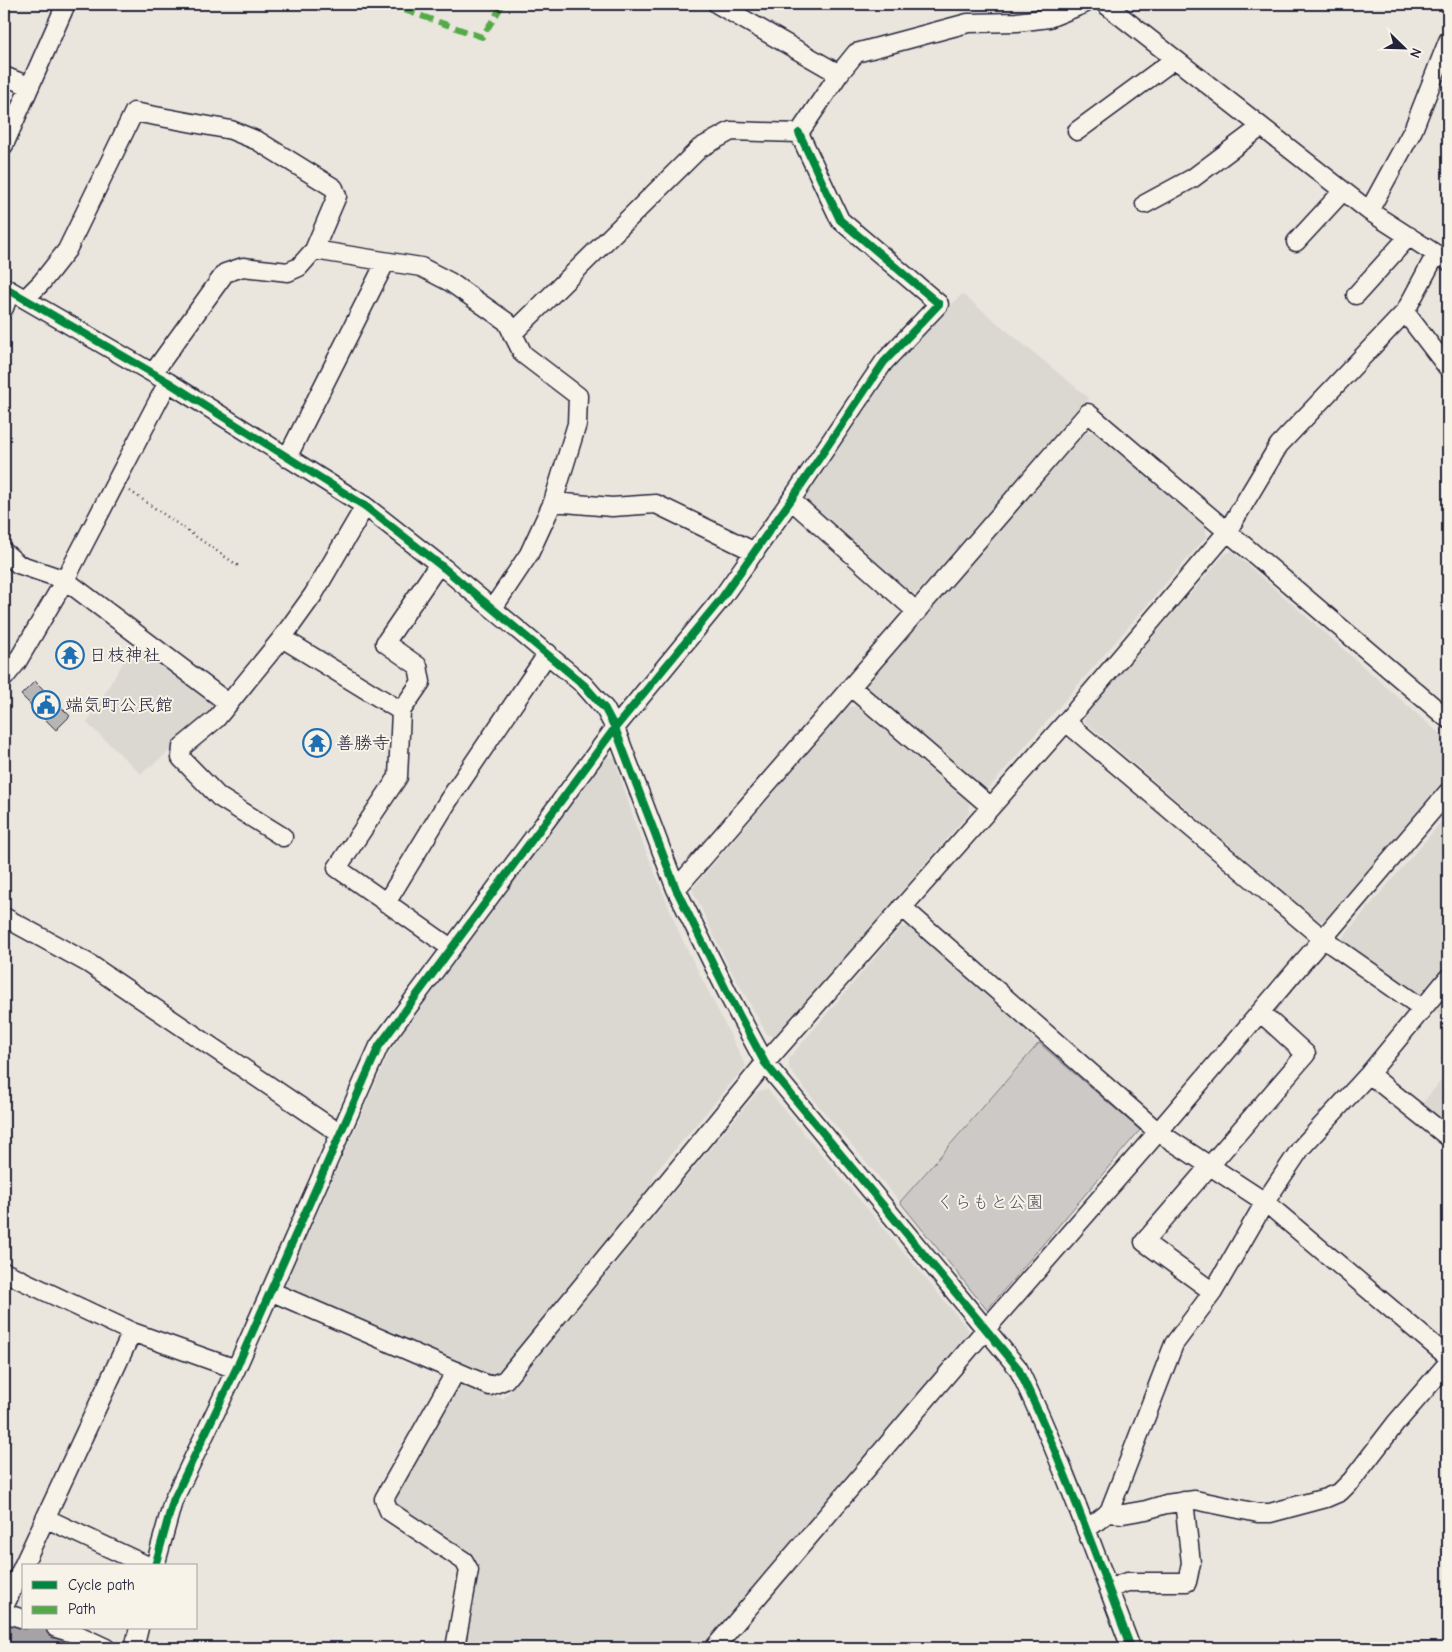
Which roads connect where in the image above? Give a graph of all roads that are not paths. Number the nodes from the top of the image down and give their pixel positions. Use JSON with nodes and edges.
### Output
{"nodes":[{"id":1,"x":66,"y":4,"type":"edge"},
{"id":2,"x":716,"y":4,"type":"edge"},
{"id":3,"x":1084,"y":4,"type":"edge"},
{"id":4,"x":1105,"y":4,"type":"edge"},
{"id":5,"x":1123,"y":10,"type":"edge"},
{"id":6,"x":1448,"y":41,"type":"edge"},
{"id":7,"x":1175,"y":59,"type":"junction"},
{"id":8,"x":839,"y":74,"type":"junction"},
{"id":9,"x":4,"y":76,"type":"edge"},
{"id":10,"x":29,"y":86,"type":"junction"},
{"id":11,"x":1262,"y":127,"type":"junction"},
{"id":12,"x":1077,"y":131,"type":"dead end"},
{"id":13,"x":799,"y":133,"type":"junction"},
{"id":14,"x":4,"y":145,"type":"edge"},
{"id":15,"x":1344,"y":191,"type":"junction"},
{"id":16,"x":1145,"y":204,"type":"dead end"},
{"id":17,"x":1369,"y":210,"type":"junction"},
{"id":18,"x":1409,"y":236,"type":"junction"},
{"id":19,"x":1296,"y":242,"type":"dead end"},
{"id":20,"x":314,"y":250,"type":"junction"},
{"id":21,"x":1442,"y":257,"type":"edge"},
{"id":22,"x":385,"y":262,"type":"junction"},
{"id":23,"x":13,"y":292,"type":"edge"},
{"id":24,"x":1356,"y":295,"type":"dead end"},
{"id":25,"x":4,"y":308,"type":"edge"},
{"id":26,"x":1405,"y":312,"type":"junction"},
{"id":27,"x":512,"y":334,"type":"junction"},
{"id":28,"x":1448,"y":368,"type":"edge"},
{"id":29,"x":161,"y":377,"type":"junction"},
{"id":30,"x":287,"y":458,"type":"junction"},
{"id":31,"x":791,"y":500,"type":"junction"},
{"id":32,"x":553,"y":502,"type":"junction"},
{"id":33,"x":365,"y":506,"type":"junction"},
{"id":34,"x":1227,"y":532,"type":"junction"},
{"id":35,"x":4,"y":552,"type":"edge"},
{"id":36,"x":755,"y":552,"type":"junction"},
{"id":37,"x":440,"y":564,"type":"junction"},
{"id":38,"x":65,"y":580,"type":"junction"},
{"id":39,"x":493,"y":608,"type":"junction"},
{"id":40,"x":917,"y":612,"type":"junction"},
{"id":41,"x":282,"y":638,"type":"junction"},
{"id":42,"x":548,"y":653,"type":"junction"},
{"id":43,"x":4,"y":678,"type":"edge"},
{"id":44,"x":851,"y":687,"type":"junction"},
{"id":45,"x":228,"y":703,"type":"junction"},
{"id":46,"x":401,"y":711,"type":"junction"},
{"id":47,"x":1448,"y":719,"type":"edge"},
{"id":48,"x":1066,"y":722,"type":"junction"},
{"id":49,"x":615,"y":728,"type":"junction"},
{"id":50,"x":1448,"y":792,"type":"edge"},
{"id":51,"x":991,"y":807,"type":"junction"},
{"id":52,"x":283,"y":838,"type":"dead end"},
{"id":53,"x":676,"y":889,"type":"junction"},
{"id":54,"x":386,"y":903,"type":"junction"},
{"id":55,"x":902,"y":907,"type":"junction"},
{"id":56,"x":4,"y":916,"type":"edge"},
{"id":57,"x":1322,"y":938,"type":"junction"},
{"id":58,"x":451,"y":948,"type":"junction"},
{"id":59,"x":1448,"y":978,"type":"edge"},
{"id":60,"x":1422,"y":1008,"type":"junction"},
{"id":61,"x":1260,"y":1012,"type":"junction"},
{"id":62,"x":765,"y":1064,"type":"junction"},
{"id":63,"x":1369,"y":1074,"type":"junction"},
{"id":64,"x":1158,"y":1132,"type":"junction"},
{"id":65,"x":339,"y":1133,"type":"junction"},
{"id":66,"x":1448,"y":1137,"type":"edge"},
{"id":67,"x":1210,"y":1166,"type":"junction"},
{"id":68,"x":1264,"y":1202,"type":"junction"},
{"id":69,"x":4,"y":1272,"type":"edge"},
{"id":70,"x":270,"y":1291,"type":"junction"},
{"id":71,"x":1213,"y":1292,"type":"junction"},
{"id":72,"x":986,"y":1329,"type":"junction"},
{"id":73,"x":132,"y":1332,"type":"junction"},
{"id":74,"x":1448,"y":1357,"type":"edge"},
{"id":75,"x":1448,"y":1363,"type":"edge"},
{"id":76,"x":236,"y":1369,"type":"junction"},
{"id":77,"x":456,"y":1372,"type":"junction"},
{"id":78,"x":1184,"y":1501,"type":"junction"},
{"id":79,"x":1106,"y":1513,"type":"junction"},
{"id":80,"x":45,"y":1518,"type":"junction"},
{"id":81,"x":1086,"y":1530,"type":"junction"},
{"id":82,"x":24,"y":1564,"type":"edge"},
{"id":83,"x":144,"y":1564,"type":"edge"},
{"id":84,"x":155,"y":1564,"type":"edge"},
{"id":85,"x":22,"y":1568,"type":"edge"},
{"id":86,"x":1109,"y":1589,"type":"junction"},
{"id":87,"x":4,"y":1607,"type":"edge"},
{"id":88,"x":4,"y":1613,"type":"edge"},
{"id":89,"x":22,"y":1618,"type":"edge"},
{"id":90,"x":63,"y":1630,"type":"edge"},
{"id":91,"x":138,"y":1630,"type":"edge"},
{"id":92,"x":106,"y":1648,"type":"edge"},
{"id":93,"x":134,"y":1648,"type":"edge"},
{"id":94,"x":455,"y":1648,"type":"edge"},
{"id":95,"x":714,"y":1648,"type":"edge"},
{"id":96,"x":1131,"y":1648,"type":"edge"}],
"edges":[{"from":1,"to":10,"type":"street"},
{"from":2,"to":8,"type":"street"},
{"from":3,"to":8,"type":"street"},
{"from":4,"to":5,"type":"street"},
{"from":5,"to":7,"type":"street"},
{"from":6,"to":17,"type":"street"},
{"from":7,"to":11,"type":"street"},
{"from":7,"to":12,"type":"street"},
{"from":8,"to":13,"type":"street"},
{"from":9,"to":10,"type":"street"},
{"from":10,"to":14,"type":"street"},
{"from":11,"to":15,"type":"street"},
{"from":11,"to":16,"type":"street"},
{"from":13,"to":27,"type":"street"},
{"from":13,"to":31,"type":"street"},
{"from":15,"to":17,"type":"street"},
{"from":15,"to":19,"type":"street"},
{"from":17,"to":18,"type":"street"},
{"from":18,"to":21,"type":"street"},
{"from":18,"to":24,"type":"street"},
{"from":20,"to":22,"type":"street"},
{"from":20,"to":23,"type":"street"},
{"from":20,"to":29,"type":"street"},
{"from":21,"to":26,"type":"street"},
{"from":22,"to":27,"type":"street"},
{"from":22,"to":30,"type":"street"},
{"from":23,"to":25,"type":"street"},
{"from":23,"to":29,"type":"street"},
{"from":26,"to":28,"type":"street"},
{"from":26,"to":34,"type":"street"},
{"from":27,"to":32,"type":"street"},
{"from":29,"to":30,"type":"street"},
{"from":29,"to":38,"type":"street"},
{"from":30,"to":33,"type":"street"},
{"from":31,"to":36,"type":"street"},
{"from":31,"to":40,"type":"street"},
{"from":32,"to":36,"type":"street"},
{"from":32,"to":39,"type":"street"},
{"from":33,"to":37,"type":"street"},
{"from":33,"to":41,"type":"street"},
{"from":34,"to":40,"type":"street"},
{"from":34,"to":47,"type":"street"},
{"from":34,"to":48,"type":"street"},
{"from":35,"to":38,"type":"street"},
{"from":36,"to":49,"type":"street"},
{"from":37,"to":39,"type":"street"},
{"from":37,"to":46,"type":"street"},
{"from":38,"to":43,"type":"street"},
{"from":38,"to":45,"type":"street"},
{"from":39,"to":42,"type":"street"},
{"from":40,"to":44,"type":"street"},
{"from":41,"to":45,"type":"street"},
{"from":41,"to":46,"type":"street"},
{"from":42,"to":49,"type":"street"},
{"from":42,"to":54,"type":"street"},
{"from":44,"to":51,"type":"street"},
{"from":44,"to":53,"type":"street"},
{"from":45,"to":52,"type":"street"},
{"from":46,"to":54,"type":"street"},
{"from":48,"to":51,"type":"street"},
{"from":48,"to":57,"type":"street"},
{"from":49,"to":53,"type":"street"},
{"from":49,"to":58,"type":"street"},
{"from":50,"to":57,"type":"street"},
{"from":51,"to":55,"type":"street"},
{"from":53,"to":62,"type":"street"},
{"from":54,"to":58,"type":"street"},
{"from":55,"to":62,"type":"street"},
{"from":55,"to":64,"type":"street"},
{"from":56,"to":65,"type":"street"},
{"from":57,"to":60,"type":"street"},
{"from":57,"to":61,"type":"street"},
{"from":58,"to":65,"type":"street"},
{"from":59,"to":60,"type":"street"},
{"from":60,"to":63,"type":"street"},
{"from":61,"to":64,"type":"street"},
{"from":61,"to":67,"type":"street"},
{"from":62,"to":72,"type":"street"},
{"from":62,"to":77,"type":"street"},
{"from":63,"to":66,"type":"street"},
{"from":63,"to":68,"type":"street"},
{"from":64,"to":67,"type":"street"},
{"from":64,"to":72,"type":"street"},
{"from":65,"to":70,"type":"street"},
{"from":67,"to":68,"type":"street"},
{"from":67,"to":71,"type":"street"},
{"from":68,"to":71,"type":"street"},
{"from":68,"to":74,"type":"street"},
{"from":69,"to":73,"type":"street"},
{"from":70,"to":76,"type":"street"},
{"from":70,"to":77,"type":"street"},
{"from":71,"to":79,"type":"street"},
{"from":72,"to":81,"type":"street"},
{"from":72,"to":95,"type":"street"},
{"from":73,"to":76,"type":"street"},
{"from":73,"to":80,"type":"street"},
{"from":75,"to":78,"type":"street"},
{"from":76,"to":84,"type":"street"},
{"from":77,"to":94,"type":"street"},
{"from":78,"to":79,"type":"street"},
{"from":78,"to":86,"type":"street"},
{"from":79,"to":81,"type":"street"},
{"from":80,"to":82,"type":"street"},
{"from":80,"to":83,"type":"street"},
{"from":81,"to":86,"type":"street"},
{"from":85,"to":87,"type":"street"},
{"from":86,"to":96,"type":"street"},
{"from":88,"to":89,"type":"street"},
{"from":90,"to":92,"type":"street"},
{"from":91,"to":93,"type":"street"}]}
